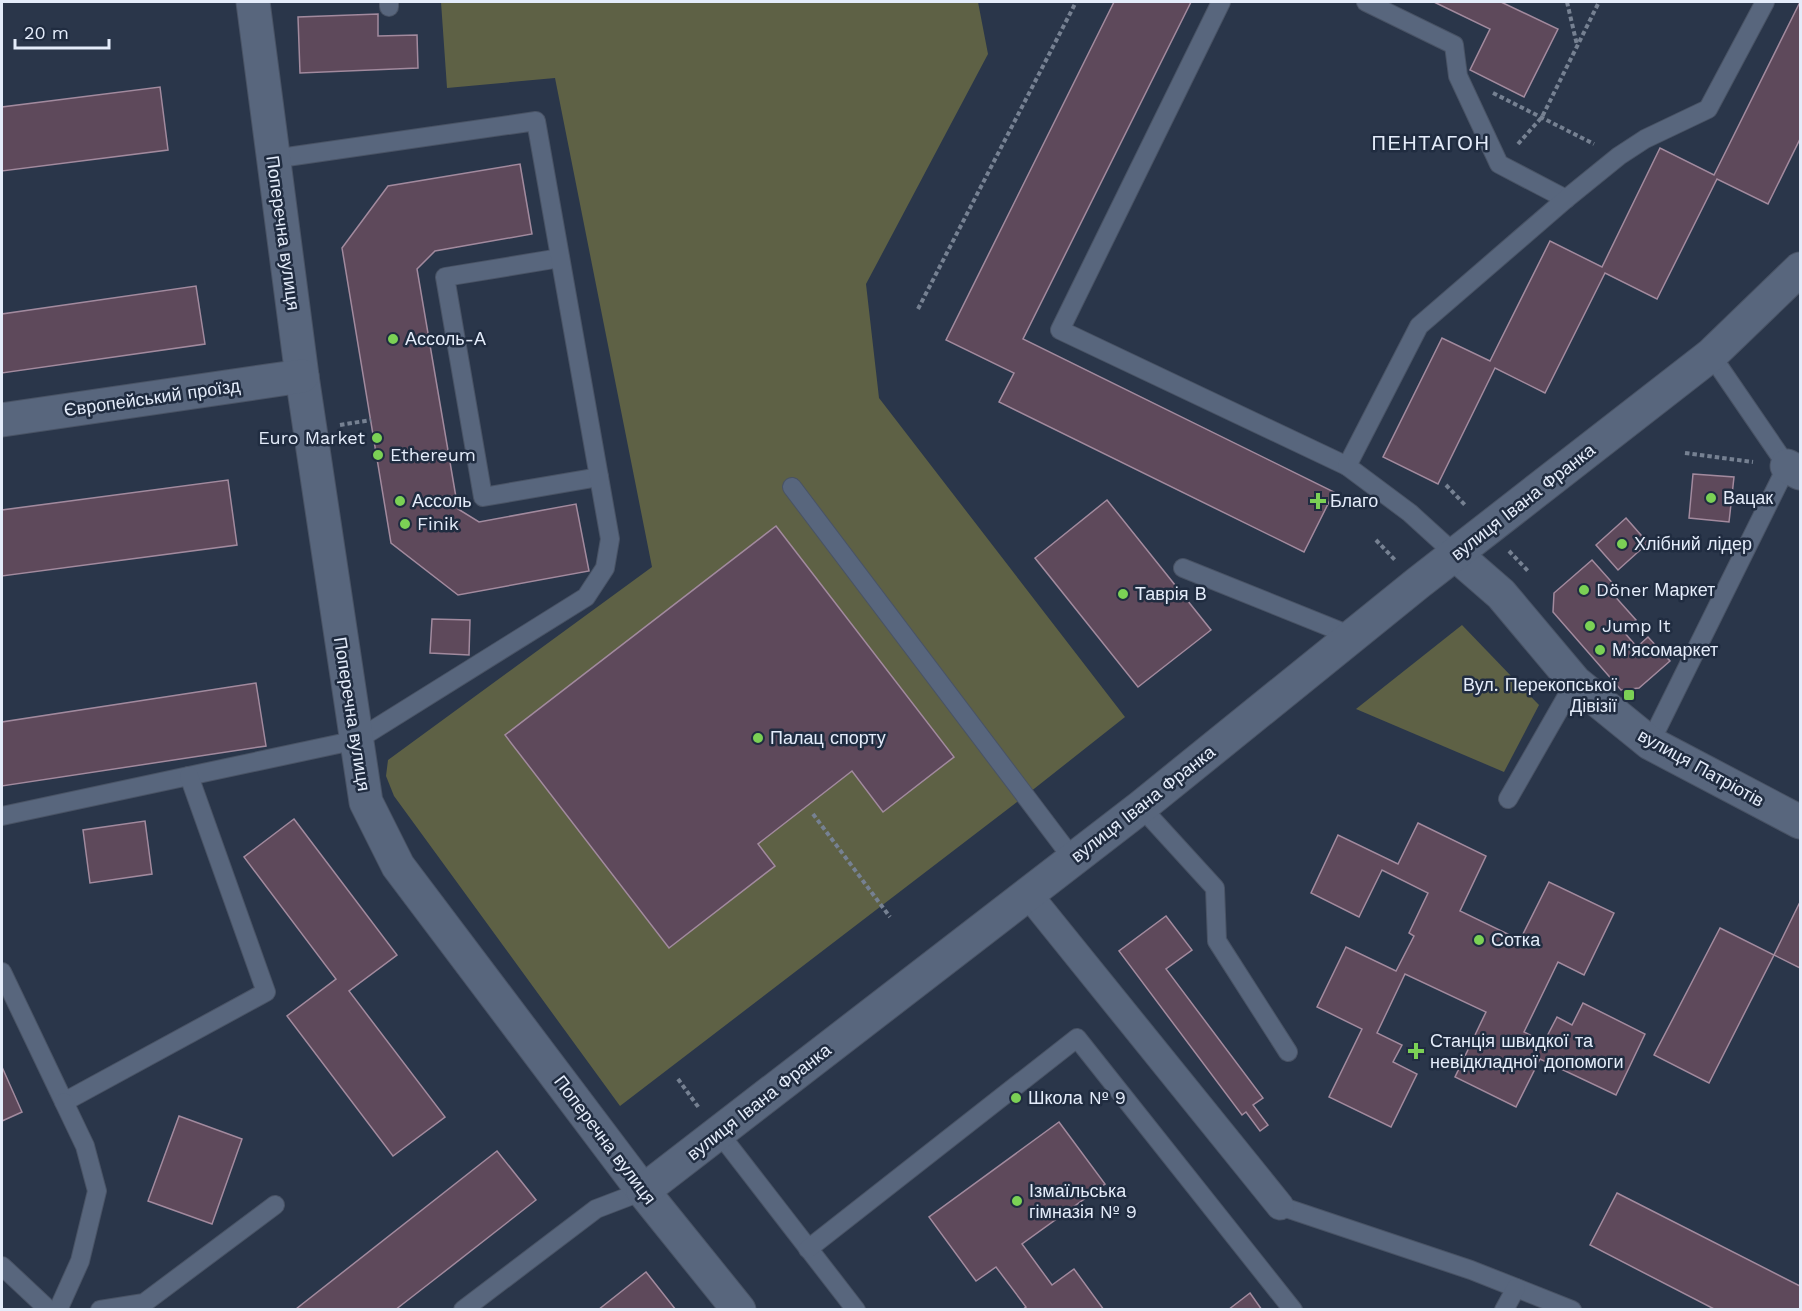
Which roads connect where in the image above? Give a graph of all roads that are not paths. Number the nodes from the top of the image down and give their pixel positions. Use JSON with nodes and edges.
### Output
{"nodes":[{"id":1,"x":253,"y":2,"type":"edge"},
{"id":2,"x":1221,"y":2,"type":"edge"},
{"id":3,"x":1366,"y":2,"type":"edge"},
{"id":4,"x":1762,"y":3,"type":"edge"},
{"id":5,"x":273,"y":159,"type":"junction"},
{"id":6,"x":1566,"y":199,"type":"junction"},
{"id":7,"x":560,"y":258,"type":"junction"},
{"id":8,"x":1800,"y":268,"type":"edge"},
{"id":9,"x":1711,"y":355,"type":"junction"},
{"id":10,"x":302,"y":376,"type":"junction"},
{"id":11,"x":2,"y":420,"type":"edge"},
{"id":12,"x":1347,"y":466,"type":"junction"},
{"id":13,"x":1794,"y":470,"type":"edge"},
{"id":14,"x":599,"y":477,"type":"junction"},
{"id":15,"x":792,"y":488,"type":"dead end"},
{"id":16,"x":1455,"y":554,"type":"junction"},
{"id":17,"x":1183,"y":568,"type":"dead end"},
{"id":18,"x":1352,"y":636,"type":"junction"},
{"id":19,"x":1575,"y":682,"type":"junction"},
{"id":20,"x":357,"y":740,"type":"junction"},
{"id":21,"x":1650,"y":743,"type":"junction"},
{"id":22,"x":189,"y":776,"type":"junction"},
{"id":23,"x":1508,"y":800,"type":"dead end"},
{"id":24,"x":1141,"y":807,"type":"junction"},
{"id":25,"x":2,"y":816,"type":"edge"},
{"id":26,"x":1800,"y":822,"type":"edge"},
{"id":27,"x":1073,"y":859,"type":"junction"},
{"id":28,"x":1028,"y":894,"type":"junction"},
{"id":29,"x":2,"y":972,"type":"edge"},
{"id":30,"x":1288,"y":1052,"type":"dead end"},
{"id":31,"x":64,"y":1102,"type":"junction"},
{"id":32,"x":709,"y":1120,"type":"junction"},
{"id":33,"x":643,"y":1191,"type":"junction"},
{"id":34,"x":275,"y":1205,"type":"dead end"},
{"id":35,"x":1280,"y":1206,"type":"joint"},
{"id":36,"x":808,"y":1249,"type":"junction"},
{"id":37,"x":2,"y":1266,"type":"edge"},
{"id":38,"x":1516,"y":1288,"type":"junction"},
{"id":39,"x":49,"y":1310,"type":"edge"},
{"id":40,"x":58,"y":1310,"type":"edge"},
{"id":41,"x":100,"y":1310,"type":"edge"},
{"id":42,"x":463,"y":1310,"type":"edge"},
{"id":43,"x":739,"y":1310,"type":"edge"},
{"id":44,"x":856,"y":1310,"type":"edge"},
{"id":45,"x":1293,"y":1310,"type":"edge"},
{"id":46,"x":1504,"y":1310,"type":"edge"},
{"id":47,"x":1572,"y":1310,"type":"edge"}],
"edges":[{"from":1,"to":5,"type":"street","name":"Поперечна вулиця"},
{"from":2,"to":12,"type":"lane"},
{"from":3,"to":6,"type":"lane"},
{"from":4,"to":6,"type":"lane"},
{"from":5,"to":7,"type":"lane"},
{"from":5,"to":10,"type":"street","name":"Поперечна вулиця"},
{"from":6,"to":12,"type":"lane"},
{"from":7,"to":14,"type":"lane"},
{"from":7,"to":14,"type":"lane"},
{"from":8,"to":9,"type":"street","name":"вулиця Івана Франка"},
{"from":9,"to":13,"type":"lane"},
{"from":9,"to":16,"type":"street","name":"вулиця Івана Франка"},
{"from":10,"to":11,"type":"street","name":"Європейський проїзд"},
{"from":10,"to":20,"type":"street","name":"Поперечна вулиця"},
{"from":12,"to":16,"type":"lane"},
{"from":13,"to":21,"type":"lane"},
{"from":14,"to":20,"type":"lane"},
{"from":15,"to":27,"type":"lane"},
{"from":16,"to":18,"type":"street","name":"вулиця Івана Франка"},
{"from":16,"to":19,"type":"street","name":"вулиця Патріотів"},
{"from":17,"to":18,"type":"lane"},
{"from":18,"to":24,"type":"street","name":"вулиця Івана Франка"},
{"from":19,"to":21,"type":"street","name":"вулиця Патріотів"},
{"from":19,"to":23,"type":"lane"},
{"from":20,"to":22,"type":"lane"},
{"from":20,"to":33,"type":"street","name":"Поперечна вулиця"},
{"from":21,"to":26,"type":"street","name":"вулиця Патріотів"},
{"from":22,"to":25,"type":"lane"},
{"from":22,"to":31,"type":"lane"},
{"from":24,"to":27,"type":"street","name":"вулиця Івана Франка"},
{"from":24,"to":30,"type":"lane"},
{"from":27,"to":28,"type":"street","name":"вулиця Івана Франка"},
{"from":28,"to":32,"type":"street","name":"вулиця Івана Франка"},
{"from":28,"to":35,"type":"street"},
{"from":29,"to":31,"type":"lane"},
{"from":31,"to":40,"type":"lane"},
{"from":32,"to":33,"type":"street","name":"вулиця Івана Франка"},
{"from":32,"to":36,"type":"lane"},
{"from":33,"to":42,"type":"lane","name":"вулиця Івана Франка"},
{"from":33,"to":43,"type":"street","name":"Поперечна вулиця"},
{"from":34,"to":41,"type":"lane"},
{"from":35,"to":38,"type":"lane"},
{"from":36,"to":44,"type":"lane"},
{"from":36,"to":45,"type":"lane"},
{"from":37,"to":39,"type":"lane"},
{"from":38,"to":46,"type":"lane"},
{"from":38,"to":47,"type":"lane"}]}
